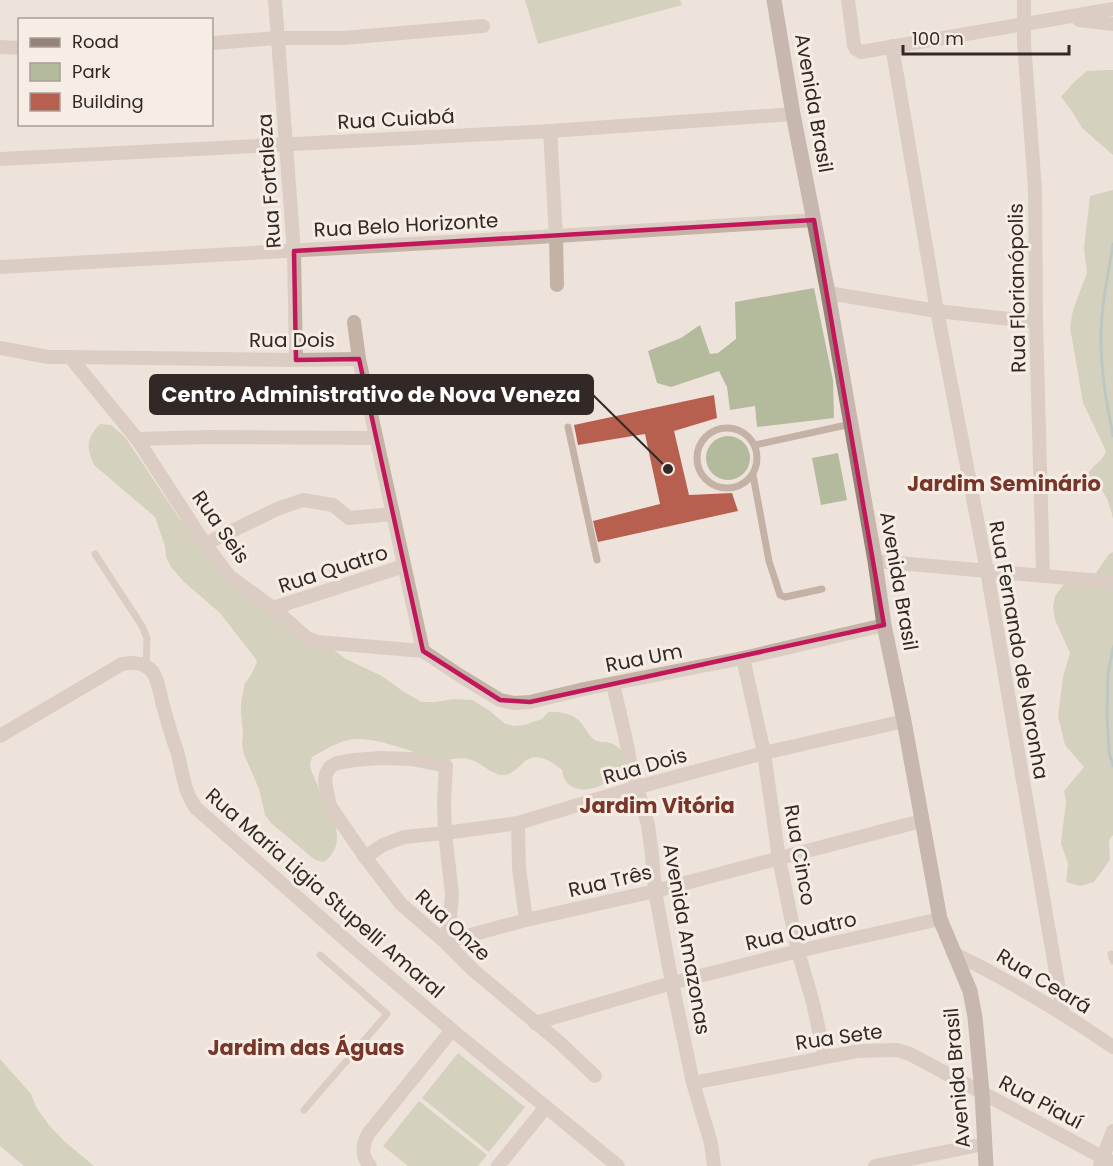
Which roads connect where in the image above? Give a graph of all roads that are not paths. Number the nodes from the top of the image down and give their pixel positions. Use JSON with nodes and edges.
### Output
{"nodes":[{"id":1,"x":275,"y":0,"type":"edge"},
{"id":2,"x":774,"y":0,"type":"edge"},
{"id":3,"x":848,"y":0,"type":"edge"},
{"id":4,"x":1024,"y":0,"type":"edge"},
{"id":5,"x":1113,"y":9,"type":"edge"},
{"id":6,"x":1065,"y":18,"type":"junction"},
{"id":7,"x":1024,"y":23,"type":"junction"},
{"id":8,"x":1113,"y":24,"type":"edge"},
{"id":9,"x":483,"y":26,"type":"dead end"},
{"id":10,"x":277,"y":38,"type":"junction"},
{"id":11,"x":213,"y":43,"type":"edge"},
{"id":12,"x":0,"y":46,"type":"edge"},
{"id":13,"x":892,"y":46,"type":"junction"},
{"id":14,"x":18,"y":48,"type":"edge"},
{"id":15,"x":793,"y":114,"type":"junction"},
{"id":16,"x":550,"y":131,"type":"junction"},
{"id":17,"x":286,"y":144,"type":"junction"},
{"id":18,"x":0,"y":159,"type":"edge"},
{"id":19,"x":814,"y":220,"type":"junction"},
{"id":20,"x":556,"y":236,"type":"junction"},
{"id":21,"x":294,"y":251,"type":"junction"},
{"id":22,"x":0,"y":267,"type":"edge"},
{"id":23,"x":557,"y":285,"type":"dead end"},
{"id":24,"x":828,"y":293,"type":"junction"},
{"id":25,"x":938,"y":311,"type":"junction"},
{"id":26,"x":354,"y":322,"type":"dead end"},
{"id":27,"x":1036,"y":322,"type":"junction"},
{"id":28,"x":0,"y":348,"type":"edge"},
{"id":29,"x":70,"y":357,"type":"junction"},
{"id":30,"x":359,"y":359,"type":"junction"},
{"id":31,"x":296,"y":360,"type":"junction"},
{"id":32,"x":851,"y":424,"type":"junction"},
{"id":33,"x":568,"y":427,"type":"dead end"},
{"id":34,"x":376,"y":438,"type":"junction"},
{"id":35,"x":137,"y":439,"type":"junction"},
{"id":36,"x":755,"y":445,"type":"junction"},
{"id":37,"x":753,"y":475,"type":"junction"},
{"id":38,"x":393,"y":514,"type":"junction"},
{"id":39,"x":205,"y":544,"type":"junction"},
{"id":40,"x":95,"y":554,"type":"dead end"},
{"id":41,"x":597,"y":560,"type":"dead end"},
{"id":42,"x":874,"y":561,"type":"junction"},
{"id":43,"x":404,"y":566,"type":"junction"},
{"id":44,"x":987,"y":571,"type":"junction"},
{"id":45,"x":1042,"y":576,"type":"junction"},
{"id":46,"x":1113,"y":582,"type":"edge"},
{"id":47,"x":822,"y":588,"type":"dead end"},
{"id":48,"x":273,"y":608,"type":"junction"},
{"id":49,"x":884,"y":625,"type":"junction"},
{"id":50,"x":423,"y":651,"type":"junction"},
{"id":51,"x":743,"y":658,"type":"junction"},
{"id":52,"x":146,"y":667,"type":"junction"},
{"id":53,"x":613,"y":684,"type":"junction"},
{"id":54,"x":904,"y":721,"type":"junction"},
{"id":55,"x":0,"y":736,"type":"edge"},
{"id":56,"x":764,"y":753,"type":"junction"},
{"id":57,"x":638,"y":787,"type":"junction"},
{"id":58,"x":921,"y":821,"type":"junction"},
{"id":59,"x":518,"y":823,"type":"junction"},
{"id":60,"x":445,"y":833,"type":"junction"},
{"id":61,"x":364,"y":857,"type":"junction"},
{"id":62,"x":780,"y":859,"type":"junction"},
{"id":63,"x":655,"y":891,"type":"junction"},
{"id":64,"x":940,"y":919,"type":"junction"},
{"id":65,"x":526,"y":920,"type":"junction"},
{"id":66,"x":445,"y":942,"type":"junction"},
{"id":67,"x":798,"y":951,"type":"junction"},
{"id":68,"x":953,"y":953,"type":"junction"},
{"id":69,"x":320,"y":955,"type":"dead end"},
{"id":70,"x":672,"y":983,"type":"junction"},
{"id":71,"x":1063,"y":1013,"type":"junction"},
{"id":72,"x":535,"y":1023,"type":"junction"},
{"id":73,"x":452,"y":1030,"type":"junction"},
{"id":74,"x":1113,"y":1047,"type":"edge"},
{"id":75,"x":825,"y":1057,"type":"junction"},
{"id":76,"x":595,"y":1076,"type":"dead end"},
{"id":77,"x":693,"y":1083,"type":"junction"},
{"id":78,"x":982,"y":1093,"type":"junction"},
{"id":79,"x":546,"y":1107,"type":"junction"},
{"id":80,"x":304,"y":1110,"type":"dead end"},
{"id":81,"x":1113,"y":1131,"type":"edge"},
{"id":82,"x":984,"y":1144,"type":"junction"},
{"id":83,"x":1106,"y":1162,"type":"edge"},
{"id":84,"x":370,"y":1166,"type":"edge"},
{"id":85,"x":498,"y":1166,"type":"edge"},
{"id":86,"x":618,"y":1166,"type":"edge"},
{"id":87,"x":714,"y":1166,"type":"edge"},
{"id":88,"x":875,"y":1166,"type":"edge"},
{"id":89,"x":986,"y":1166,"type":"edge"}],
"edges":[{"from":1,"to":10,"type":"street","name":"Rua Fortaleza"},
{"from":2,"to":15,"type":"street","name":"Avenida Brasil"},
{"from":3,"to":13,"type":"street"},
{"from":4,"to":7,"type":"street","name":"Rua Florianópolis"},
{"from":5,"to":6,"type":"street"},
{"from":6,"to":7,"type":"street"},
{"from":6,"to":8,"type":"street"},
{"from":7,"to":13,"type":"street"},
{"from":7,"to":27,"type":"street","name":"Rua Florianópolis"},
{"from":9,"to":10,"type":"street"},
{"from":10,"to":11,"type":"street"},
{"from":10,"to":17,"type":"street","name":"Rua Fortaleza"},
{"from":12,"to":14,"type":"street"},
{"from":13,"to":25,"type":"street","name":"Rua Fernando de Noronha"},
{"from":15,"to":16,"type":"street","name":"Rua Cuiabá"},
{"from":15,"to":19,"type":"street","name":"Avenida Brasil"},
{"from":16,"to":17,"type":"street","name":"Rua Cuiabá"},
{"from":16,"to":20,"type":"street"},
{"from":17,"to":18,"type":"street","name":"Rua Cuiabá"},
{"from":17,"to":21,"type":"street","name":"Rua Fortaleza"},
{"from":19,"to":20,"type":"street","name":"Rua Belo Horizonte"},
{"from":19,"to":24,"type":"street","name":"Avenida Brasil"},
{"from":20,"to":21,"type":"street","name":"Rua Belo Horizonte"},
{"from":20,"to":23,"type":"street"},
{"from":21,"to":22,"type":"street","name":"Rua Belo Horizonte"},
{"from":21,"to":31,"type":"street","name":"Rua Fortaleza"},
{"from":24,"to":25,"type":"street"},
{"from":24,"to":32,"type":"street","name":"Avenida Brasil"},
{"from":25,"to":27,"type":"street"},
{"from":25,"to":44,"type":"street","name":"Rua Fernando de Noronha"},
{"from":26,"to":30,"type":"street"},
{"from":27,"to":45,"type":"street","name":"Rua Florianópolis"},
{"from":28,"to":29,"type":"street","name":"Rua Dois"},
{"from":29,"to":31,"type":"street","name":"Rua Dois"},
{"from":29,"to":35,"type":"street","name":"Rua Seis"},
{"from":30,"to":31,"type":"street","name":"Rua Dois"},
{"from":30,"to":34,"type":"street","name":"Rua Dois"},
{"from":32,"to":36,"type":"lane"},
{"from":32,"to":42,"type":"street","name":"Avenida Brasil"},
{"from":33,"to":41,"type":"lane"},
{"from":34,"to":35,"type":"street"},
{"from":34,"to":38,"type":"street","name":"Rua Dois"},
{"from":35,"to":39,"type":"street","name":"Rua Seis"},
{"from":36,"to":37,"type":"lane"},
{"from":36,"to":37,"type":"lane"},
{"from":37,"to":47,"type":"lane"},
{"from":38,"to":39,"type":"street"},
{"from":38,"to":43,"type":"street","name":"Rua Dois"},
{"from":39,"to":48,"type":"street","name":"Rua Seis"},
{"from":40,"to":52,"type":"lane"},
{"from":42,"to":44,"type":"street"},
{"from":42,"to":49,"type":"street","name":"Avenida Brasil"},
{"from":43,"to":48,"type":"street","name":"Rua Quatro"},
{"from":43,"to":50,"type":"street","name":"Rua Dois"},
{"from":44,"to":45,"type":"street"},
{"from":44,"to":71,"type":"street","name":"Rua Fernando de Noronha"},
{"from":45,"to":46,"type":"street"},
{"from":48,"to":50,"type":"street","name":"Rua Seis"},
{"from":49,"to":51,"type":"street","name":"Rua Um"},
{"from":49,"to":54,"type":"street","name":"Avenida Brasil"},
{"from":50,"to":53,"type":"street","name":"Rua Um"},
{"from":51,"to":53,"type":"street","name":"Rua Um"},
{"from":51,"to":56,"type":"street","name":"Rua Cinco"},
{"from":52,"to":55,"type":"street"},
{"from":52,"to":73,"type":"street","name":"Rua Maria Ligia Stupelli Amaral"},
{"from":53,"to":57,"type":"street","name":"Avenida Amazonas"},
{"from":54,"to":56,"type":"street","name":"Rua Dois"},
{"from":54,"to":58,"type":"street","name":"Avenida Brasil"},
{"from":56,"to":57,"type":"street","name":"Rua Dois"},
{"from":56,"to":62,"type":"street","name":"Rua Cinco"},
{"from":57,"to":59,"type":"street","name":"Rua Dois"},
{"from":57,"to":63,"type":"street","name":"Avenida Amazonas"},
{"from":58,"to":62,"type":"street","name":"Rua Três"},
{"from":58,"to":64,"type":"street","name":"Avenida Brasil"},
{"from":59,"to":60,"type":"street","name":"Rua Dois"},
{"from":59,"to":65,"type":"street"},
{"from":60,"to":61,"type":"street","name":"Rua Dois"},
{"from":60,"to":61,"type":"street","name":"Rua Onze"},
{"from":60,"to":66,"type":"street"},
{"from":61,"to":66,"type":"street","name":"Rua Onze"},
{"from":62,"to":63,"type":"street","name":"Rua Três"},
{"from":62,"to":67,"type":"street","name":"Rua Cinco"},
{"from":63,"to":65,"type":"street","name":"Rua Três"},
{"from":63,"to":70,"type":"street","name":"Avenida Amazonas"},
{"from":64,"to":67,"type":"street","name":"Rua Quatro"},
{"from":64,"to":68,"type":"street","name":"Avenida Brasil"},
{"from":65,"to":66,"type":"street","name":"Rua Três"},
{"from":66,"to":72,"type":"street","name":"Rua Onze"},
{"from":67,"to":70,"type":"street","name":"Rua Quatro"},
{"from":67,"to":75,"type":"street","name":"Rua Cinco"},
{"from":68,"to":71,"type":"street","name":"Rua Ceará"},
{"from":68,"to":78,"type":"street","name":"Avenida Brasil"},
{"from":69,"to":80,"type":"lane"},
{"from":70,"to":72,"type":"street"},
{"from":70,"to":77,"type":"street","name":"Avenida Amazonas"},
{"from":71,"to":74,"type":"street","name":"Rua Ceará"},
{"from":72,"to":76,"type":"street","name":"Rua Onze"},
{"from":73,"to":79,"type":"street","name":"Rua Maria Ligia Stupelli Amaral"},
{"from":73,"to":84,"type":"street"},
{"from":75,"to":77,"type":"street","name":"Rua Sete"},
{"from":75,"to":78,"type":"street","name":"Rua Sete"},
{"from":77,"to":87,"type":"street","name":"Avenida Amazonas"},
{"from":78,"to":82,"type":"street","name":"Avenida Brasil"},
{"from":78,"to":83,"type":"street","name":"Rua Piauí"},
{"from":79,"to":85,"type":"street"},
{"from":79,"to":86,"type":"street","name":"Rua Maria Ligia Stupelli Amaral"},
{"from":81,"to":83,"type":"street"},
{"from":82,"to":88,"type":"street"},
{"from":82,"to":89,"type":"street","name":"Avenida Brasil"}]}
